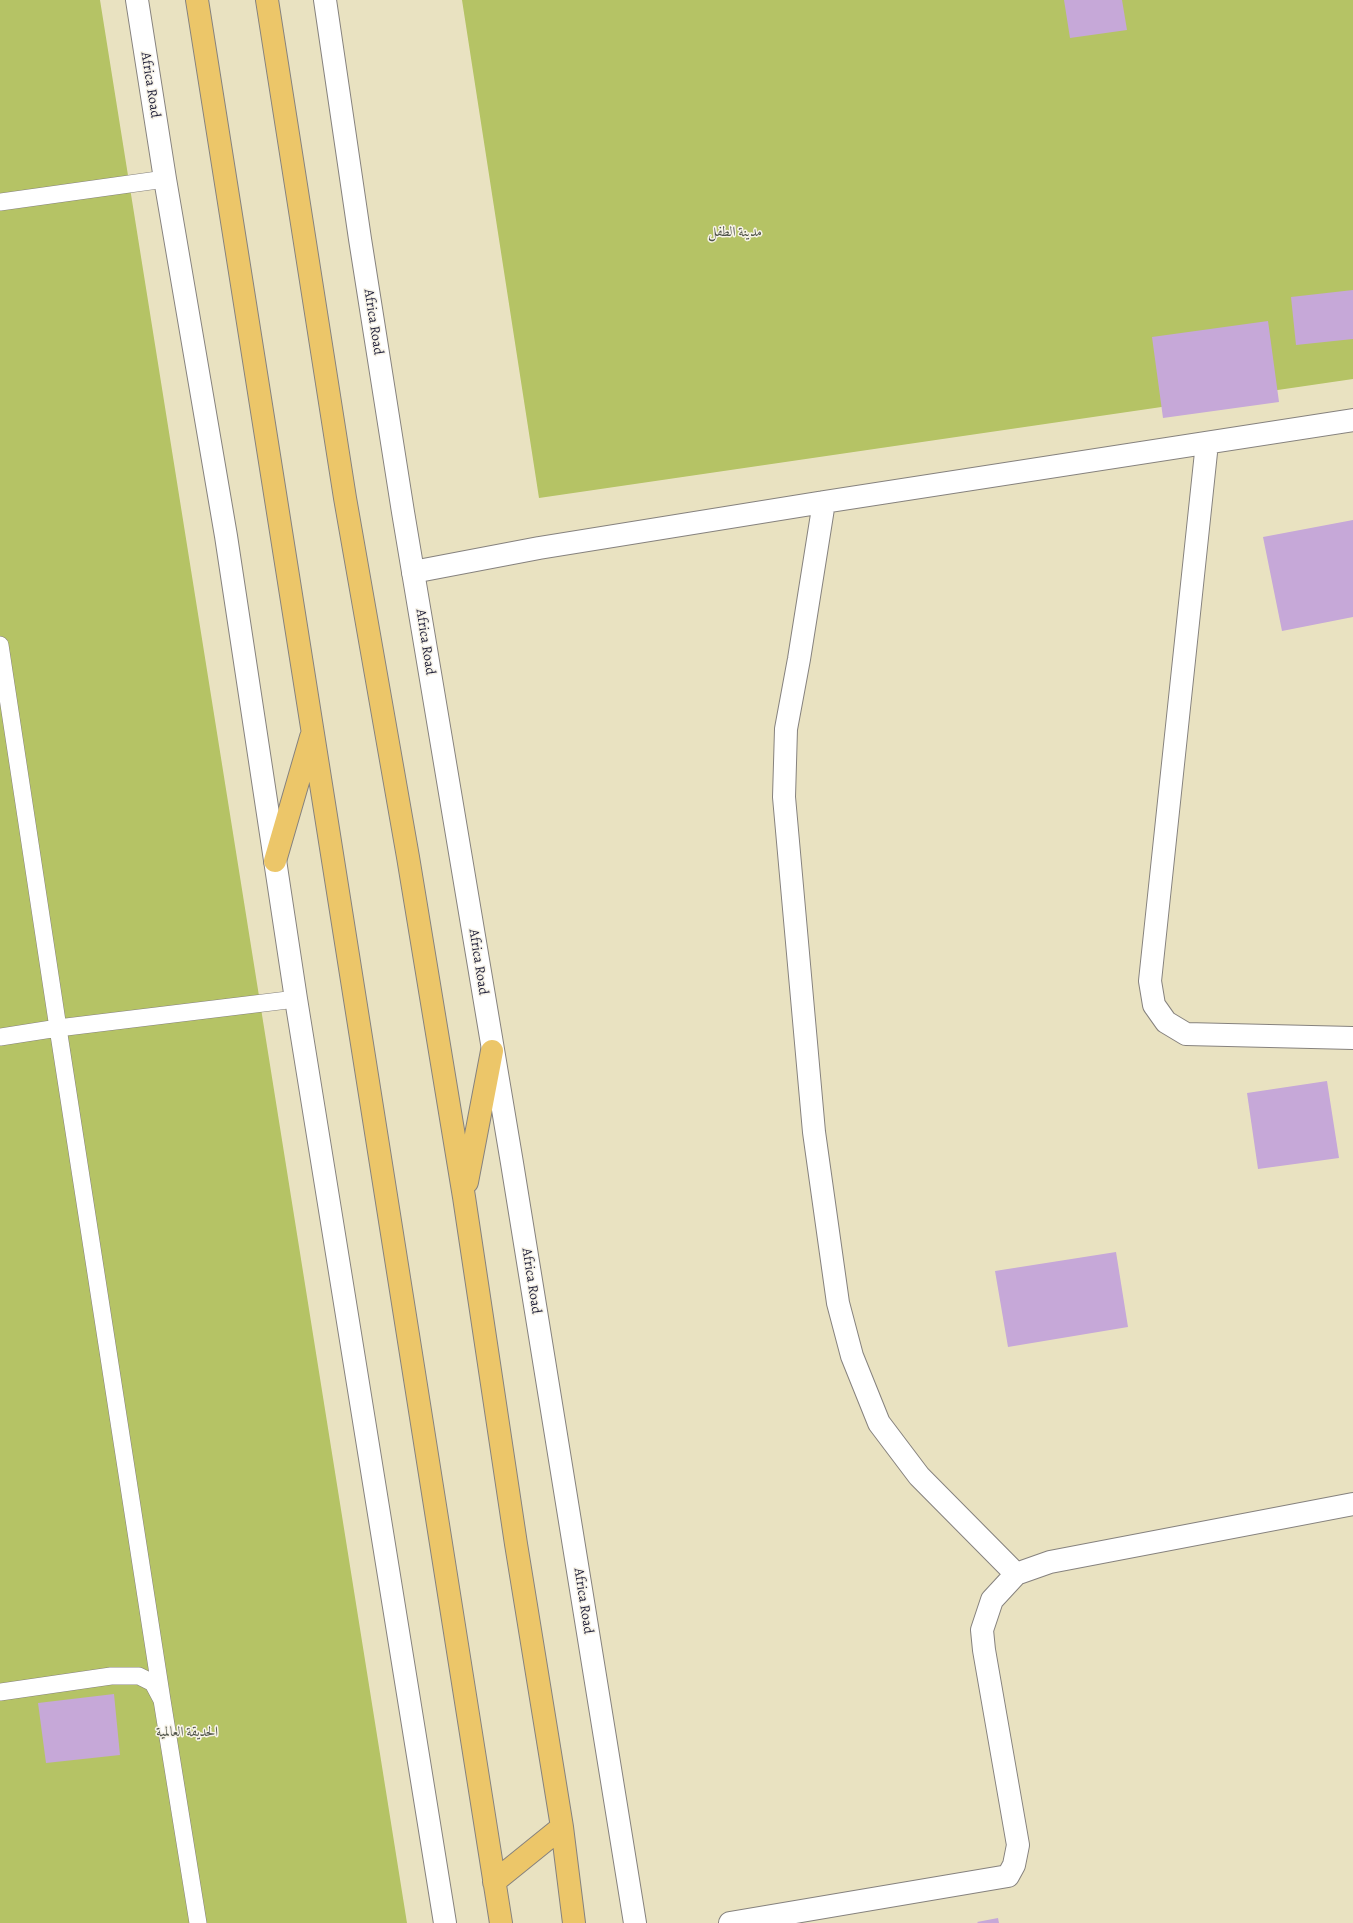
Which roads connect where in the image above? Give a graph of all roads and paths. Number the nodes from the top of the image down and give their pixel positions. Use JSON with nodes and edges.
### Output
{"nodes":[{"id":1,"x":136,"y":0,"type":"edge"},
{"id":2,"x":197,"y":0,"type":"edge"},
{"id":3,"x":267,"y":0,"type":"edge"},
{"id":4,"x":325,"y":0,"type":"edge"},
{"id":5,"x":165,"y":180,"type":"junction"},
{"id":6,"x":0,"y":202,"type":"edge"},
{"id":7,"x":1353,"y":420,"type":"edge"},
{"id":8,"x":1207,"y":443,"type":"junction"},
{"id":9,"x":824,"y":502,"type":"junction"},
{"id":10,"x":413,"y":572,"type":"junction"},
{"id":11,"x":0,"y":645,"type":"edge"},
{"id":12,"x":313,"y":732,"type":"junction"},
{"id":13,"x":275,"y":861,"type":"junction"},
{"id":14,"x":296,"y":999,"type":"junction"},
{"id":15,"x":58,"y":1028,"type":"junction"},
{"id":16,"x":0,"y":1037,"type":"edge"},
{"id":17,"x":1353,"y":1038,"type":"edge"},
{"id":18,"x":492,"y":1051,"type":"junction"},
{"id":19,"x":464,"y":1197,"type":"junction"},
{"id":20,"x":1353,"y":1504,"type":"edge"},
{"id":21,"x":1016,"y":1574,"type":"junction"},
{"id":22,"x":0,"y":1692,"type":"edge"},
{"id":23,"x":162,"y":1700,"type":"junction"},
{"id":24,"x":562,"y":1827,"type":"junction"},
{"id":25,"x":494,"y":1882,"type":"junction"},
{"id":26,"x":198,"y":1923,"type":"edge"},
{"id":27,"x":445,"y":1923,"type":"edge"},
{"id":28,"x":501,"y":1923,"type":"edge"},
{"id":29,"x":574,"y":1923,"type":"edge"},
{"id":30,"x":634,"y":1923,"type":"edge"},
{"id":31,"x":730,"y":1923,"type":"edge"}],
"edges":[{"from":1,"to":5,"type":"street","name":"Africa Road"},
{"from":2,"to":12,"type":"highway"},
{"from":3,"to":19,"type":"highway"},
{"from":4,"to":10,"type":"street","name":"Africa Road"},
{"from":5,"to":6,"type":"lane"},
{"from":5,"to":13,"type":"street","name":"Africa Road"},
{"from":7,"to":8,"type":"street"},
{"from":8,"to":9,"type":"street"},
{"from":8,"to":17,"type":"street"},
{"from":9,"to":10,"type":"street"},
{"from":9,"to":21,"type":"street"},
{"from":10,"to":18,"type":"street","name":"Africa Road"},
{"from":11,"to":15,"type":"lane"},
{"from":12,"to":13,"type":"highway"},
{"from":12,"to":25,"type":"highway"},
{"from":13,"to":14,"type":"street","name":"Africa Road"},
{"from":14,"to":15,"type":"lane"},
{"from":14,"to":27,"type":"street","name":"Africa Road"},
{"from":15,"to":16,"type":"lane"},
{"from":15,"to":23,"type":"lane"},
{"from":18,"to":19,"type":"highway"},
{"from":18,"to":30,"type":"street","name":"Africa Road"},
{"from":19,"to":24,"type":"highway"},
{"from":20,"to":21,"type":"street"},
{"from":21,"to":31,"type":"street"},
{"from":22,"to":23,"type":"lane"},
{"from":23,"to":26,"type":"lane"},
{"from":24,"to":25,"type":"highway"},
{"from":24,"to":29,"type":"highway"},
{"from":25,"to":28,"type":"highway"}]}
